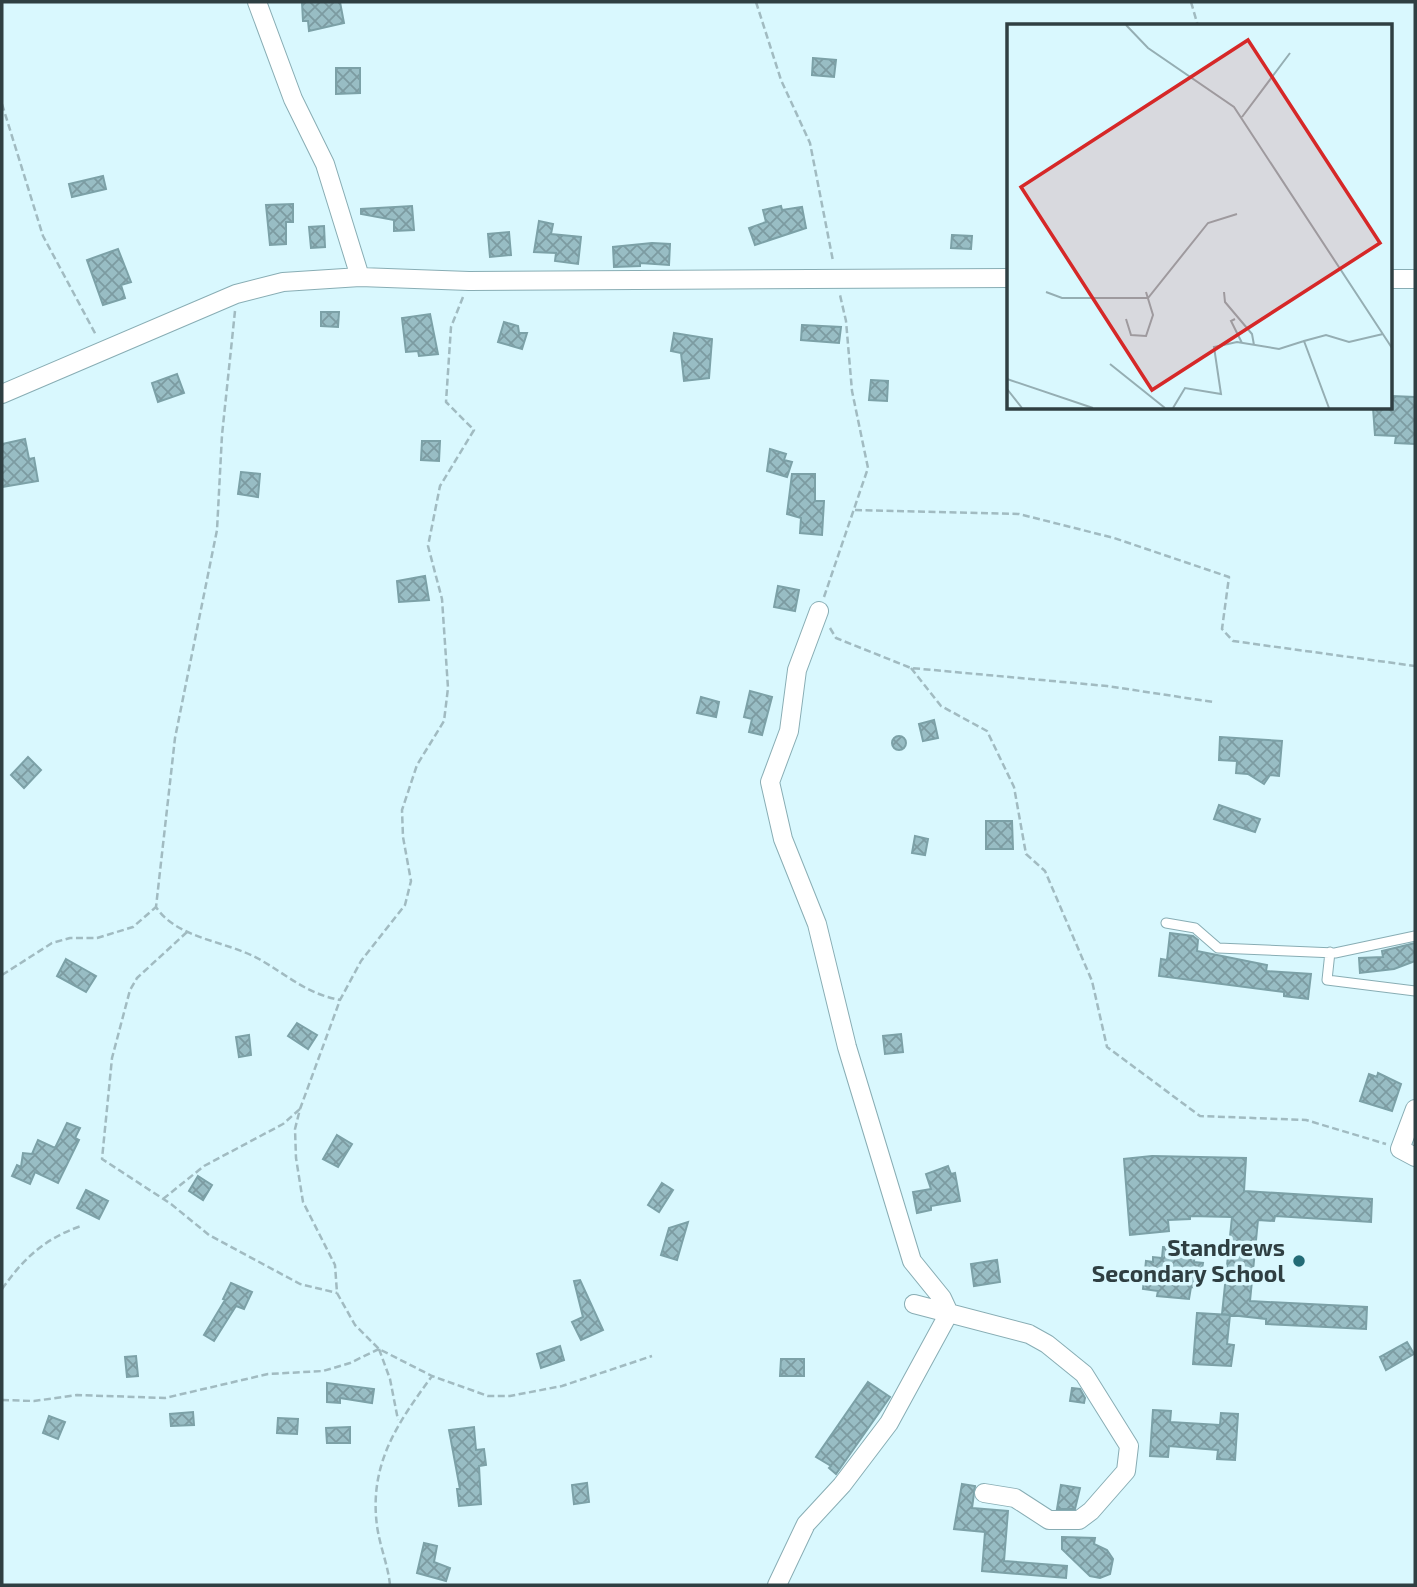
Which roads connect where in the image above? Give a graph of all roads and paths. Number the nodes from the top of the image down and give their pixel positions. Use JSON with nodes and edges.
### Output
{"nodes":[{"id":1,"x":257,"y":2,"type":"edge"},
{"id":2,"x":755,"y":2,"type":"edge"},
{"id":3,"x":1191,"y":2,"type":"edge"},
{"id":4,"x":1197,"y":24,"type":"edge"},
{"id":5,"x":2,"y":104,"type":"edge"},
{"id":6,"x":359,"y":277,"type":"junction"},
{"id":7,"x":1007,"y":278,"type":"edge"},
{"id":8,"x":836,"y":279,"type":"junction"},
{"id":9,"x":1392,"y":279,"type":"edge"},
{"id":10,"x":1415,"y":279,"type":"edge"},
{"id":11,"x":469,"y":281,"type":"junction"},
{"id":12,"x":236,"y":294,"type":"junction"},
{"id":13,"x":104,"y":351,"type":"junction"},
{"id":14,"x":2,"y":394,"type":"edge"},
{"id":15,"x":854,"y":510,"type":"junction"},
{"id":16,"x":819,"y":611,"type":"junction"},
{"id":17,"x":1415,"y":666,"type":"edge"},
{"id":18,"x":911,"y":667,"type":"junction"},
{"id":19,"x":1213,"y":702,"type":"dead end"},
{"id":20,"x":156,"y":907,"type":"junction"},
{"id":21,"x":1166,"y":923,"type":"dead end"},
{"id":22,"x":187,"y":932,"type":"junction"},
{"id":23,"x":1415,"y":936,"type":"edge"},
{"id":24,"x":1330,"y":952,"type":"junction"},
{"id":25,"x":2,"y":975,"type":"edge"},
{"id":26,"x":1415,"y":990,"type":"edge"},
{"id":27,"x":340,"y":1000,"type":"junction"},
{"id":28,"x":300,"y":1109,"type":"junction"},
{"id":29,"x":1415,"y":1109,"type":"edge"},
{"id":30,"x":1408,"y":1153,"type":"edge"},
{"id":31,"x":163,"y":1200,"type":"junction"},
{"id":32,"x":81,"y":1226,"type":"dead end"},
{"id":33,"x":2,"y":1289,"type":"edge"},
{"id":34,"x":337,"y":1293,"type":"junction"},
{"id":35,"x":914,"y":1304,"type":"dead end"},
{"id":36,"x":949,"y":1313,"type":"junction"},
{"id":37,"x":379,"y":1349,"type":"junction"},
{"id":38,"x":652,"y":1356,"type":"dead end"},
{"id":39,"x":432,"y":1377,"type":"junction"},
{"id":40,"x":2,"y":1400,"type":"edge"},
{"id":41,"x":398,"y":1422,"type":"junction"},
{"id":42,"x":984,"y":1493,"type":"dead end"},
{"id":43,"x":390,"y":1585,"type":"edge"},
{"id":44,"x":777,"y":1585,"type":"edge"}],
"edges":[{"from":1,"to":6,"type":"street"},
{"from":2,"to":8,"type":"path"},
{"from":3,"to":4,"type":"path"},
{"from":5,"to":13,"type":"path"},
{"from":6,"to":11,"type":"street"},
{"from":6,"to":12,"type":"street"},
{"from":7,"to":8,"type":"street"},
{"from":8,"to":11,"type":"street"},
{"from":8,"to":15,"type":"path"},
{"from":9,"to":10,"type":"street"},
{"from":11,"to":27,"type":"path"},
{"from":12,"to":13,"type":"street"},
{"from":12,"to":20,"type":"path"},
{"from":13,"to":14,"type":"street"},
{"from":15,"to":16,"type":"path"},
{"from":15,"to":17,"type":"path"},
{"from":16,"to":18,"type":"path"},
{"from":16,"to":36,"type":"street"},
{"from":18,"to":19,"type":"path"},
{"from":18,"to":30,"type":"path"},
{"from":20,"to":22,"type":"path"},
{"from":20,"to":25,"type":"path"},
{"from":21,"to":24,"type":"lane"},
{"from":22,"to":27,"type":"path"},
{"from":22,"to":31,"type":"path"},
{"from":23,"to":24,"type":"lane"},
{"from":24,"to":26,"type":"lane"},
{"from":27,"to":28,"type":"path"},
{"from":28,"to":31,"type":"path"},
{"from":28,"to":34,"type":"path"},
{"from":29,"to":30,"type":"street"},
{"from":31,"to":34,"type":"path"},
{"from":32,"to":33,"type":"path"},
{"from":34,"to":37,"type":"path"},
{"from":35,"to":36,"type":"street"},
{"from":36,"to":42,"type":"street"},
{"from":36,"to":44,"type":"street"},
{"from":37,"to":39,"type":"path"},
{"from":37,"to":40,"type":"path"},
{"from":37,"to":41,"type":"path"},
{"from":38,"to":39,"type":"path"},
{"from":39,"to":41,"type":"path"},
{"from":41,"to":43,"type":"path"}]}
